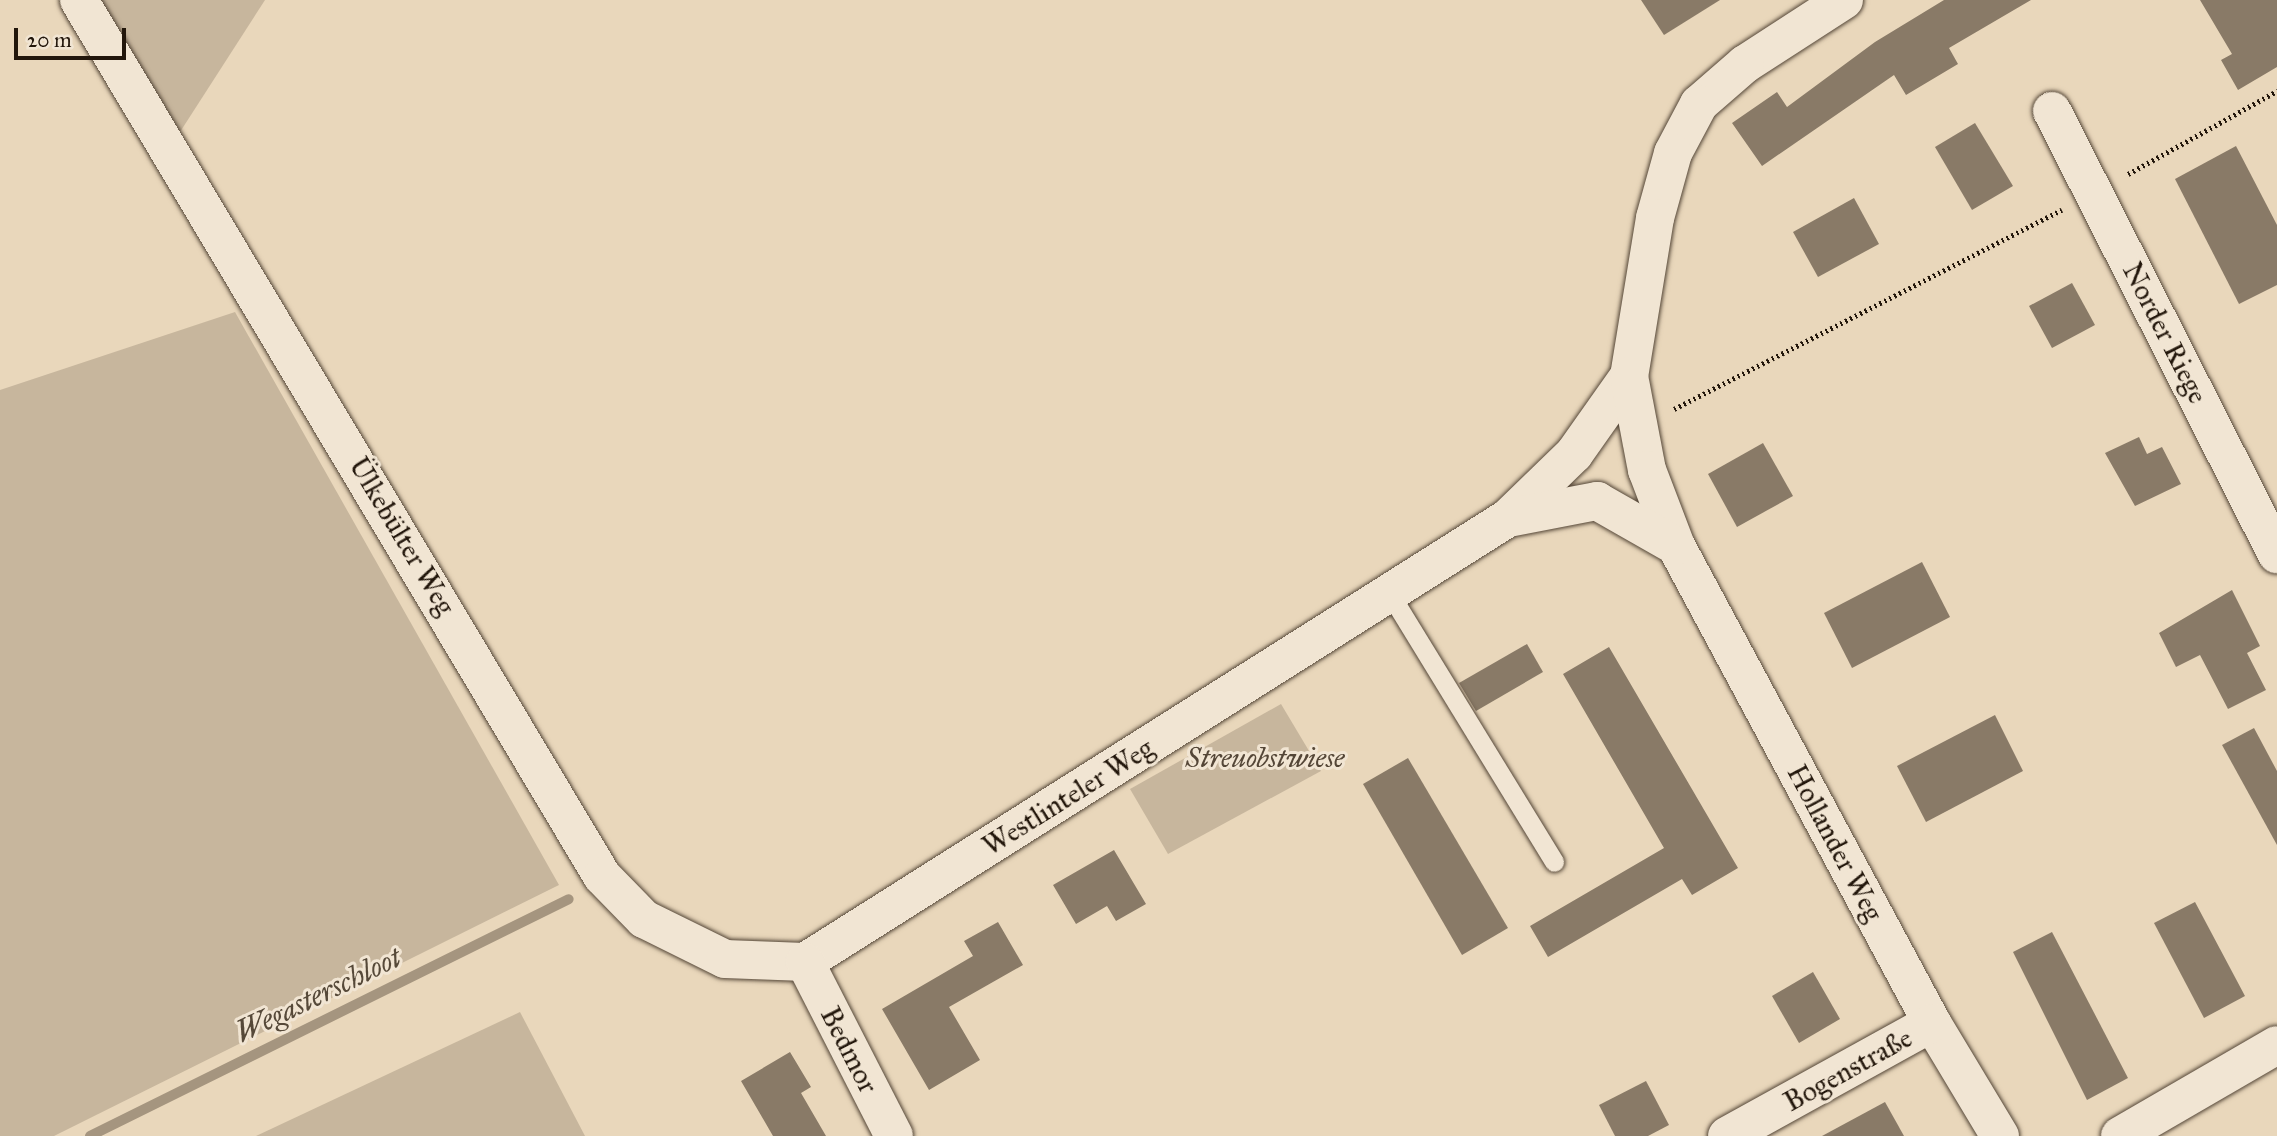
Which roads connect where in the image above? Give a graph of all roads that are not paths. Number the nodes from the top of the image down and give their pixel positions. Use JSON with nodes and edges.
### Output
{"nodes":[{"id":1,"x":79,"y":0,"type":"edge"},
{"id":2,"x":1844,"y":0,"type":"edge"},
{"id":3,"x":2052,"y":111,"type":"dead end"},
{"id":4,"x":1629,"y":376,"type":"junction"},
{"id":5,"x":1508,"y":518,"type":"junction"},
{"id":6,"x":1676,"y":546,"type":"junction"},
{"id":7,"x":2277,"y":554,"type":"edge"},
{"id":8,"x":1390,"y":594,"type":"junction"},
{"id":9,"x":1554,"y":862,"type":"dead end"},
{"id":10,"x":805,"y":962,"type":"junction"},
{"id":11,"x":1932,"y":1023,"type":"junction"},
{"id":12,"x":2277,"y":1045,"type":"edge"},
{"id":13,"x":894,"y":1136,"type":"edge"},
{"id":14,"x":1727,"y":1136,"type":"edge"},
{"id":15,"x":2000,"y":1136,"type":"edge"},
{"id":16,"x":2120,"y":1136,"type":"edge"}],
"edges":[{"from":1,"to":10,"type":"street","name":"Ülkebülter Weg"},
{"from":2,"to":4,"type":"street","name":"Westlinteler Weg"},
{"from":3,"to":7,"type":"street","name":"Norder Riege"},
{"from":4,"to":5,"type":"street","name":"Westlinteler Weg"},
{"from":4,"to":6,"type":"street","name":"Westlinteler Weg"},
{"from":5,"to":6,"type":"street","name":"Westlinteler Weg"},
{"from":5,"to":8,"type":"street","name":"Westlinteler Weg"},
{"from":6,"to":11,"type":"street","name":"Hollander Weg"},
{"from":8,"to":9,"type":"lane"},
{"from":8,"to":10,"type":"street","name":"Westlinteler Weg"},
{"from":10,"to":13,"type":"street","name":"Bedmor"},
{"from":11,"to":14,"type":"street","name":"Bogenstraße"},
{"from":11,"to":15,"type":"street","name":"Hollander Weg"},
{"from":12,"to":16,"type":"street"}]}
